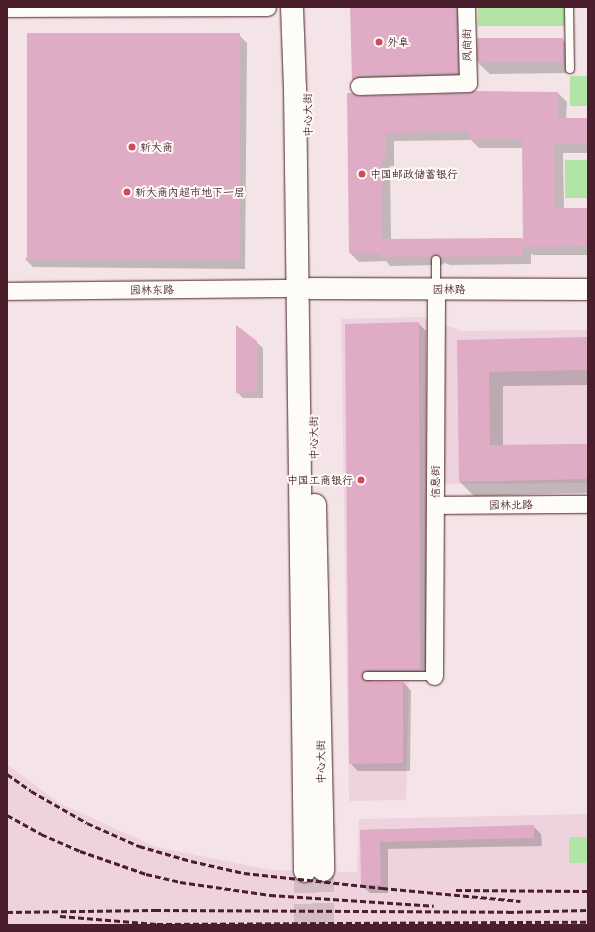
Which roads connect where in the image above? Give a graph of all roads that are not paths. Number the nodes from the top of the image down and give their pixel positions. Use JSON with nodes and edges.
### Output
{"nodes":[{"id":1,"x":173,"y":7,"type":"edge"},
{"id":2,"x":267,"y":7,"type":"edge"},
{"id":3,"x":292,"y":7,"type":"edge"},
{"id":4,"x":306,"y":7,"type":"edge"},
{"id":5,"x":466,"y":7,"type":"edge"},
{"id":6,"x":570,"y":7,"type":"edge"},
{"id":7,"x":7,"y":8,"type":"edge"},
{"id":8,"x":570,"y":69,"type":"dead end"},
{"id":9,"x":359,"y":86,"type":"dead end"},
{"id":10,"x":436,"y":260,"type":"dead end"},
{"id":11,"x":304,"y":288,"type":"junction"},
{"id":12,"x":436,"y":289,"type":"junction"},
{"id":13,"x":588,"y":289,"type":"edge"},
{"id":14,"x":7,"y":291,"type":"edge"},
{"id":15,"x":588,"y":504,"type":"edge"},
{"id":16,"x":434,"y":505,"type":"junction"},
{"id":17,"x":367,"y":676,"type":"dead end"},
{"id":18,"x":434,"y":676,"type":"joint"},
{"id":19,"x":314,"y":870,"type":"tunnel mouth"}],
"edges":[{"from":1,"to":2,"type":"street"},
{"from":1,"to":7,"type":"street"},
{"from":3,"to":11,"type":"main road","name":"中心大街"},
{"from":4,"to":11,"type":"main road","name":"中心大街"},
{"from":5,"to":9,"type":"street","name":"风尚街"},
{"from":6,"to":8,"type":"lane"},
{"from":10,"to":12,"type":"lane"},
{"from":11,"to":12,"type":"street","name":"园林路"},
{"from":11,"to":14,"type":"street","name":"园林东路"},
{"from":11,"to":19,"type":"main road","name":"中心大街"},
{"from":12,"to":13,"type":"street","name":"园林路"},
{"from":12,"to":16,"type":"street","name":"信息街"},
{"from":15,"to":16,"type":"street","name":"园林北路"},
{"from":16,"to":18,"type":"street","name":"信息街"},
{"from":17,"to":18,"type":"lane"}]}
